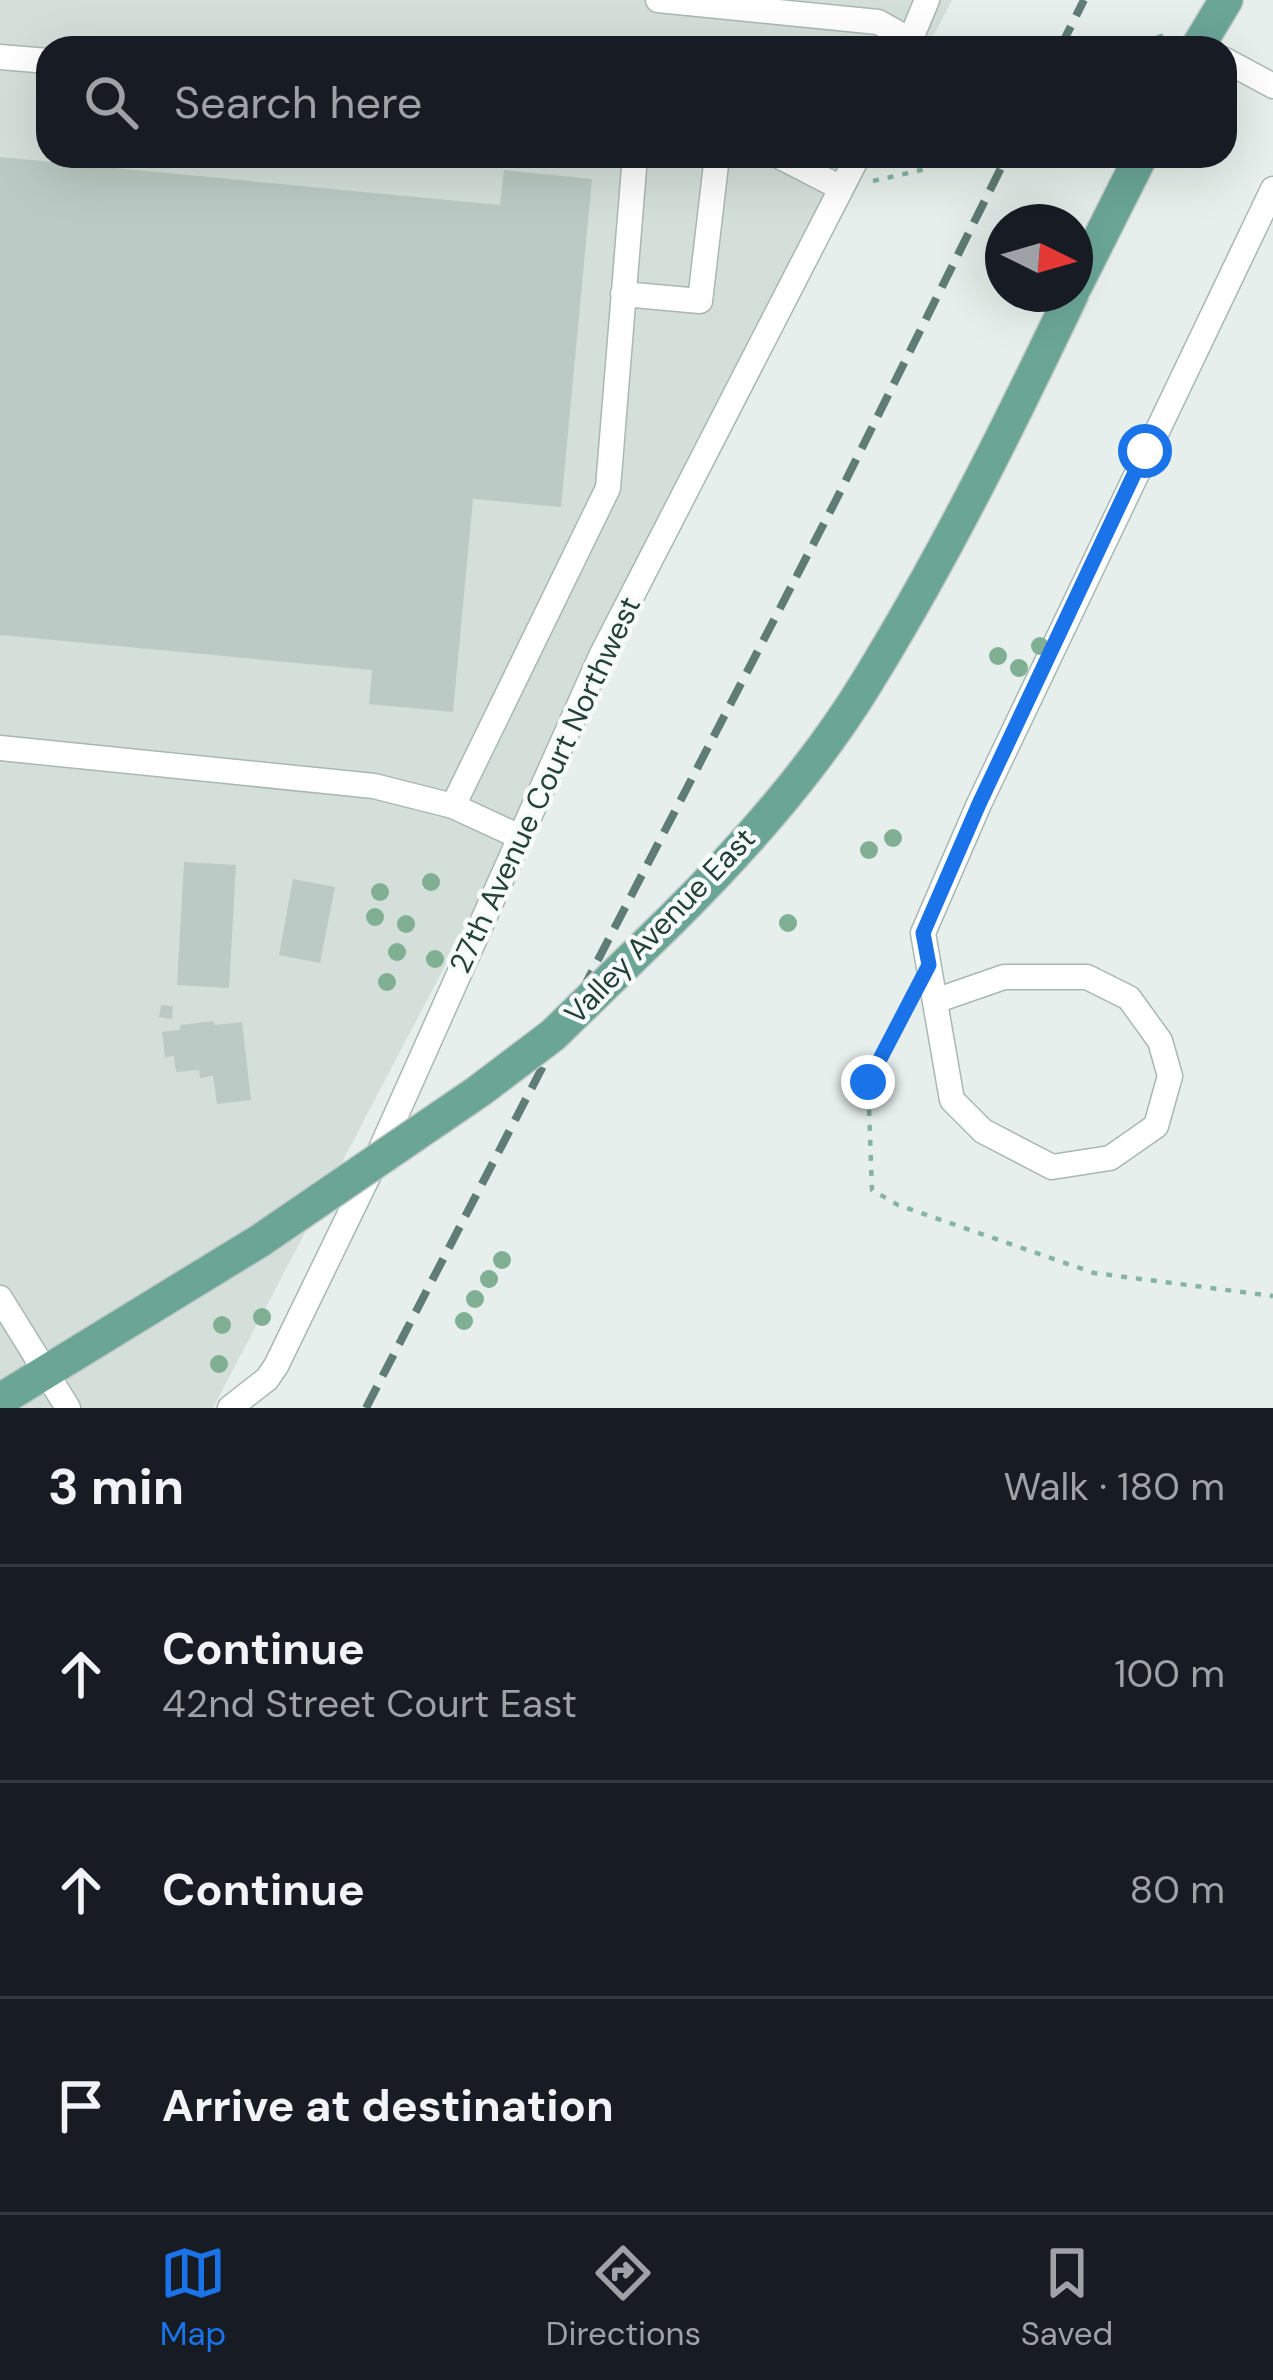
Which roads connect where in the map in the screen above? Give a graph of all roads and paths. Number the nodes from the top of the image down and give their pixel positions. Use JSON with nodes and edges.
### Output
{"nodes":[{"id":1,"x":658,"y":0,"type":"edge"},
{"id":2,"x":926,"y":0,"type":"edge"},
{"id":3,"x":1226,"y":0,"type":"edge"},
{"id":4,"x":898,"y":36,"type":"edge"},
{"id":5,"x":911,"y":36,"type":"edge"},
{"id":6,"x":1213,"y":36,"type":"edge"},
{"id":7,"x":0,"y":57,"type":"edge"},
{"id":8,"x":36,"y":60,"type":"edge"},
{"id":9,"x":1237,"y":67,"type":"edge"},
{"id":10,"x":1273,"y":86,"type":"edge"},
{"id":11,"x":634,"y":168,"type":"edge"},
{"id":12,"x":717,"y":168,"type":"edge"},
{"id":13,"x":802,"y":168,"type":"edge"},
{"id":14,"x":852,"y":168,"type":"edge"},
{"id":15,"x":927,"y":168,"type":"edge"},
{"id":16,"x":1135,"y":168,"type":"edge"},
{"id":17,"x":841,"y":188,"type":"junction"},
{"id":18,"x":1273,"y":189,"type":"edge"},
{"id":19,"x":1093,"y":251,"type":"edge"},
{"id":20,"x":623,"y":294,"type":"junction"},
{"id":21,"x":1063,"y":312,"type":"edge"},
{"id":22,"x":0,"y":748,"type":"edge"},
{"id":23,"x":453,"y":806,"type":"junction"},
{"id":24,"x":520,"y":837,"type":"junction"},
{"id":25,"x":929,"y":965,"type":"junction"},
{"id":26,"x":935,"y":1001,"type":"junction"},
{"id":27,"x":1273,"y":1296,"type":"edge"},
{"id":28,"x":0,"y":1298,"type":"edge"},
{"id":29,"x":47,"y":1371,"type":"junction"},
{"id":30,"x":0,"y":1400,"type":"edge"},
{"id":31,"x":68,"y":1408,"type":"edge"},
{"id":32,"x":230,"y":1408,"type":"edge"}],
"edges":[{"from":1,"to":4,"type":"street"},
{"from":2,"to":5,"type":"street"},
{"from":3,"to":6,"type":"main road"},
{"from":7,"to":8,"type":"street"},
{"from":9,"to":10,"type":"street"},
{"from":11,"to":20,"type":"street"},
{"from":12,"to":20,"type":"street"},
{"from":13,"to":17,"type":"street"},
{"from":14,"to":17,"type":"street","name":"27th Avenue Court Northwest"},
{"from":15,"to":17,"type":"path"},
{"from":16,"to":19,"type":"main road","name":"Valley Avenue East"},
{"from":17,"to":24,"type":"street","name":"27th Avenue Court Northwest"},
{"from":18,"to":25,"type":"street"},
{"from":20,"to":23,"type":"street"},
{"from":21,"to":29,"type":"main road","name":"Valley Avenue East","bridge":true},
{"from":22,"to":23,"type":"street"},
{"from":23,"to":24,"type":"street"},
{"from":24,"to":32,"type":"street","name":"27th Avenue Court Northwest"},
{"from":25,"to":26,"type":"street"},
{"from":25,"to":27,"type":"path"},
{"from":26,"to":26,"type":"street"},
{"from":28,"to":29,"type":"street"},
{"from":29,"to":30,"type":"main road","name":"Valley Avenue East"},
{"from":29,"to":31,"type":"street"}]}
